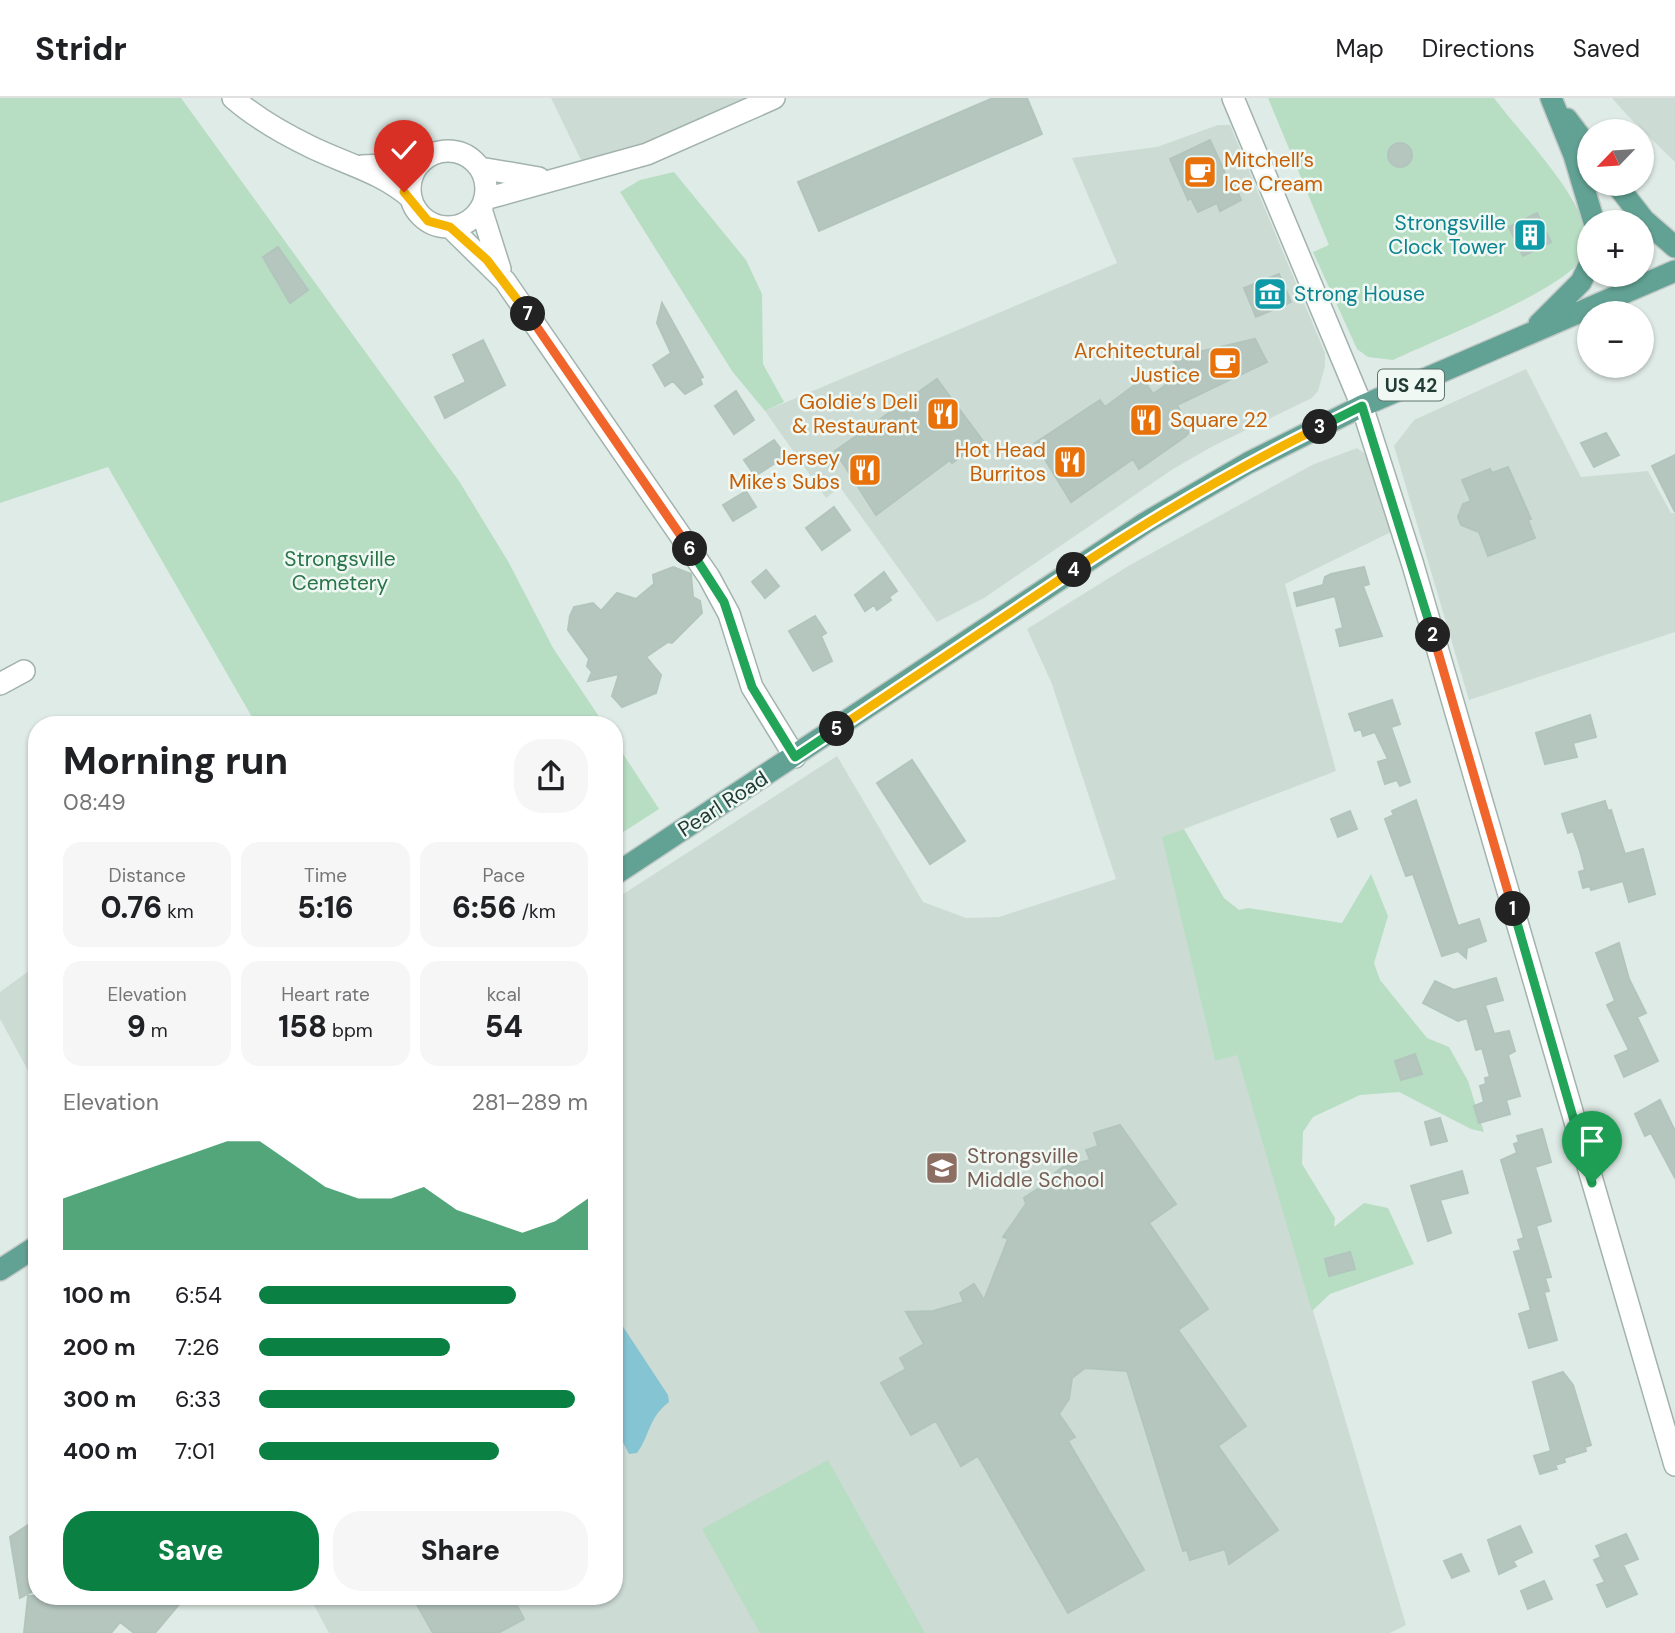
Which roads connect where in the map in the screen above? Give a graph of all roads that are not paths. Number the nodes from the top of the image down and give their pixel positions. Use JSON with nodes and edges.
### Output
{"nodes":[{"id":1,"x":233,"y":98,"type":"edge"},
{"id":2,"x":774,"y":98,"type":"edge"},
{"id":3,"x":1233,"y":98,"type":"edge"},
{"id":4,"x":1551,"y":98,"type":"edge"},
{"id":5,"x":1577,"y":132,"type":"edge"},
{"id":6,"x":425,"y":157,"type":"junction"},
{"id":7,"x":360,"y":166,"type":"junction"},
{"id":8,"x":480,"y":168,"type":"junction"},
{"id":9,"x":552,"y":178,"type":"junction"},
{"id":10,"x":1625,"y":196,"type":"edge"},
{"id":11,"x":411,"y":198,"type":"junction"},
{"id":12,"x":483,"y":204,"type":"junction"},
{"id":13,"x":1590,"y":210,"type":"edge"},
{"id":14,"x":450,"y":227,"type":"junction"},
{"id":15,"x":1675,"y":247,"type":"edge"},
{"id":16,"x":1675,"y":271,"type":"edge"},
{"id":17,"x":505,"y":281,"type":"junction"},
{"id":18,"x":1577,"y":286,"type":"edge"},
{"id":19,"x":1526,"y":336,"type":"junction"},
{"id":20,"x":1362,"y":406,"type":"junction"},
{"id":21,"x":24,"y":671,"type":"dead end"},
{"id":22,"x":0,"y":684,"type":"edge"},
{"id":23,"x":795,"y":757,"type":"junction"},
{"id":24,"x":623,"y":869,"type":"edge"},
{"id":25,"x":28,"y":1252,"type":"edge"},
{"id":26,"x":0,"y":1270,"type":"edge"},
{"id":27,"x":1675,"y":1465,"type":"edge"}],
"edges":[{"from":1,"to":7,"type":"street"},
{"from":2,"to":9,"type":"street"},
{"from":3,"to":20,"type":"street"},
{"from":4,"to":5,"type":"main road"},
{"from":4,"to":13,"type":"main road"},
{"from":6,"to":7,"type":"street"},
{"from":6,"to":8,"type":"street"},
{"from":6,"to":11,"type":"street"},
{"from":7,"to":11,"type":"street"},
{"from":8,"to":9,"type":"street"},
{"from":8,"to":12,"type":"street"},
{"from":9,"to":12,"type":"street"},
{"from":10,"to":15,"type":"main road"},
{"from":11,"to":14,"type":"street"},
{"from":12,"to":14,"type":"street"},
{"from":12,"to":17,"type":"street"},
{"from":14,"to":17,"type":"street"},
{"from":16,"to":19,"type":"main road","name":"Pearl Road","number":"US 42"},
{"from":17,"to":23,"type":"street"},
{"from":18,"to":19,"type":"main road"},
{"from":19,"to":20,"type":"main road","name":"Pearl Road","number":"US 42"},
{"from":20,"to":23,"type":"main road","name":"Pearl Road","number":"US 42"},
{"from":20,"to":27,"type":"street"},
{"from":21,"to":22,"type":"street"},
{"from":23,"to":24,"type":"main road","name":"Pearl Road","number":"US 42"},
{"from":25,"to":26,"type":"main road"}]}
